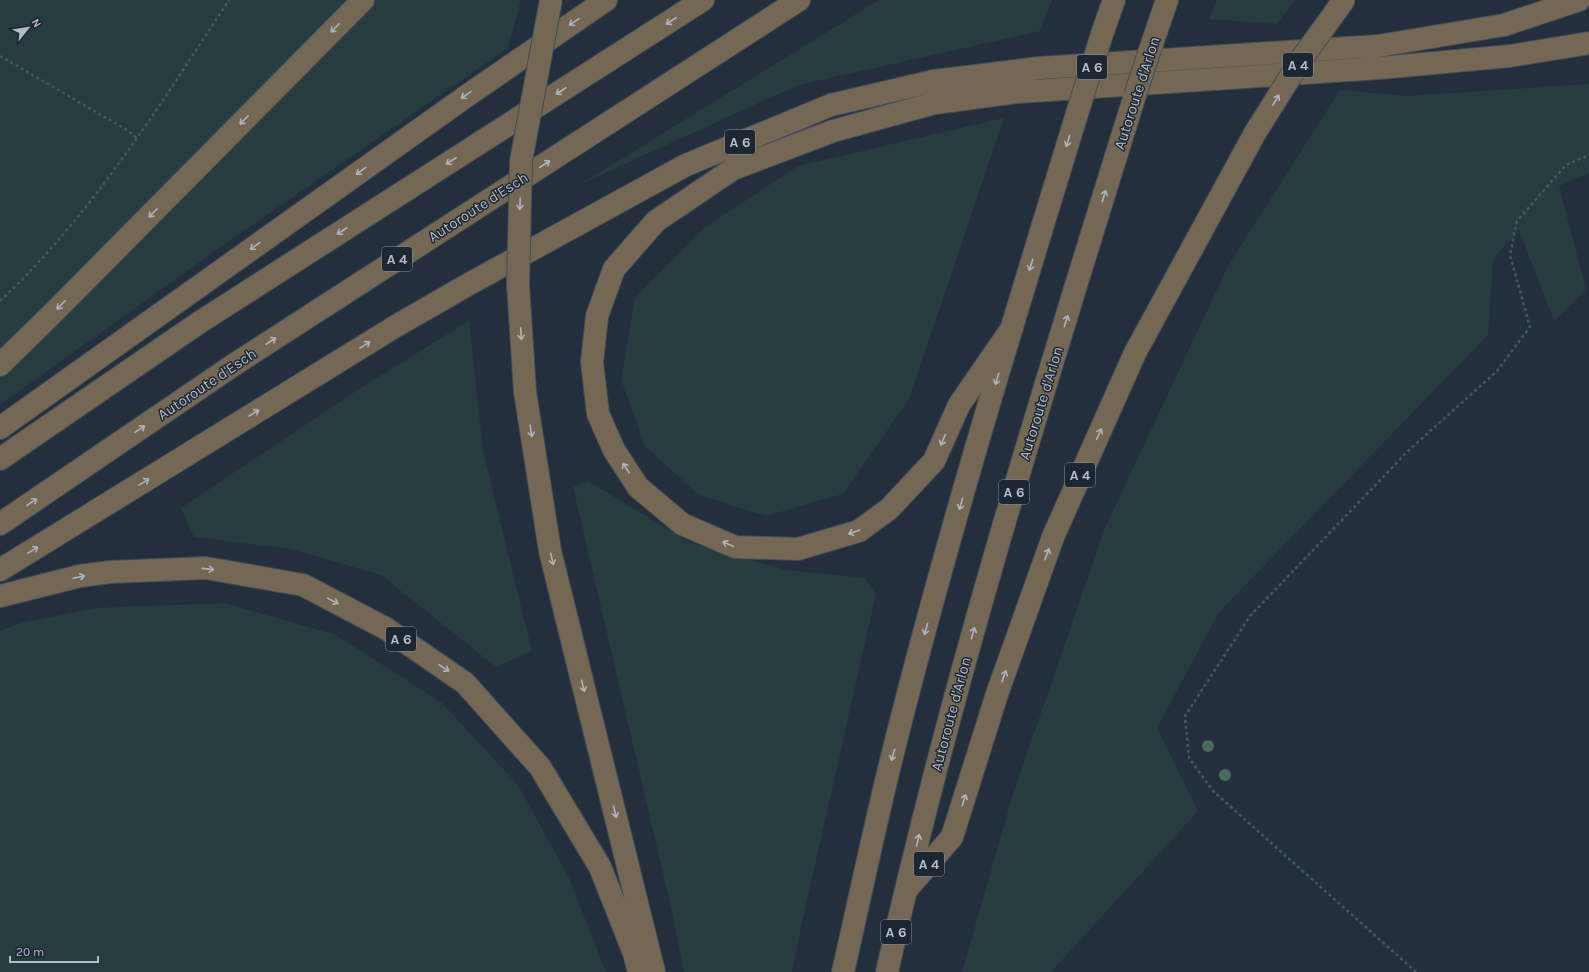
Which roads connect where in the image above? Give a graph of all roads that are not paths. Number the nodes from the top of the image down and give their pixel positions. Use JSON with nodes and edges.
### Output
{"nodes":[{"id":1,"x":363,"y":0,"type":"edge"},
{"id":2,"x":551,"y":0,"type":"edge"},
{"id":3,"x":606,"y":0,"type":"edge"},
{"id":4,"x":703,"y":0,"type":"edge"},
{"id":5,"x":799,"y":0,"type":"edge"},
{"id":6,"x":1114,"y":0,"type":"edge"},
{"id":7,"x":1167,"y":0,"type":"edge"},
{"id":8,"x":1344,"y":0,"type":"edge"},
{"id":9,"x":1579,"y":0,"type":"edge"},
{"id":10,"x":1589,"y":43,"type":"edge"},
{"id":11,"x":1012,"y":328,"type":"junction"},
{"id":12,"x":0,"y":365,"type":"edge"},
{"id":13,"x":0,"y":428,"type":"edge"},
{"id":14,"x":0,"y":459,"type":"edge"},
{"id":15,"x":0,"y":524,"type":"edge"},
{"id":16,"x":0,"y":570,"type":"edge"},
{"id":17,"x":0,"y":596,"type":"edge"},
{"id":18,"x":905,"y":891,"type":"junction"},
{"id":19,"x":639,"y":972,"type":"edge"},
{"id":20,"x":654,"y":972,"type":"edge"},
{"id":21,"x":843,"y":972,"type":"edge"},
{"id":22,"x":887,"y":972,"type":"edge"}],
"edges":[{"from":1,"to":12,"type":"highway","one_way":true},
{"from":2,"to":20,"type":"highway","one_way":true,"bridge":true},
{"from":3,"to":13,"type":"highway","one_way":true},
{"from":4,"to":14,"type":"highway","one_way":true},
{"from":15,"to":5,"type":"highway","name":"Autoroute d'Esch","number":"A 4","one_way":true},
{"from":6,"to":11,"type":"highway","number":"A 6","one_way":true,"bridge":true},
{"from":18,"to":7,"type":"highway","name":"Autoroute d'Arlon","number":"A 6","one_way":true,"bridge":true},
{"from":18,"to":8,"type":"highway","number":"A 4","one_way":true,"bridge":true},
{"from":16,"to":9,"type":"highway","number":"A 6","one_way":true},
{"from":11,"to":10,"type":"highway","number":"A 4","one_way":true},
{"from":11,"to":21,"type":"highway","number":"A 6","one_way":true},
{"from":17,"to":19,"type":"highway","number":"A 6","one_way":true},
{"from":18,"to":22,"type":"highway","name":"Autoroute d'Arlon","number":"A 6"}]}
